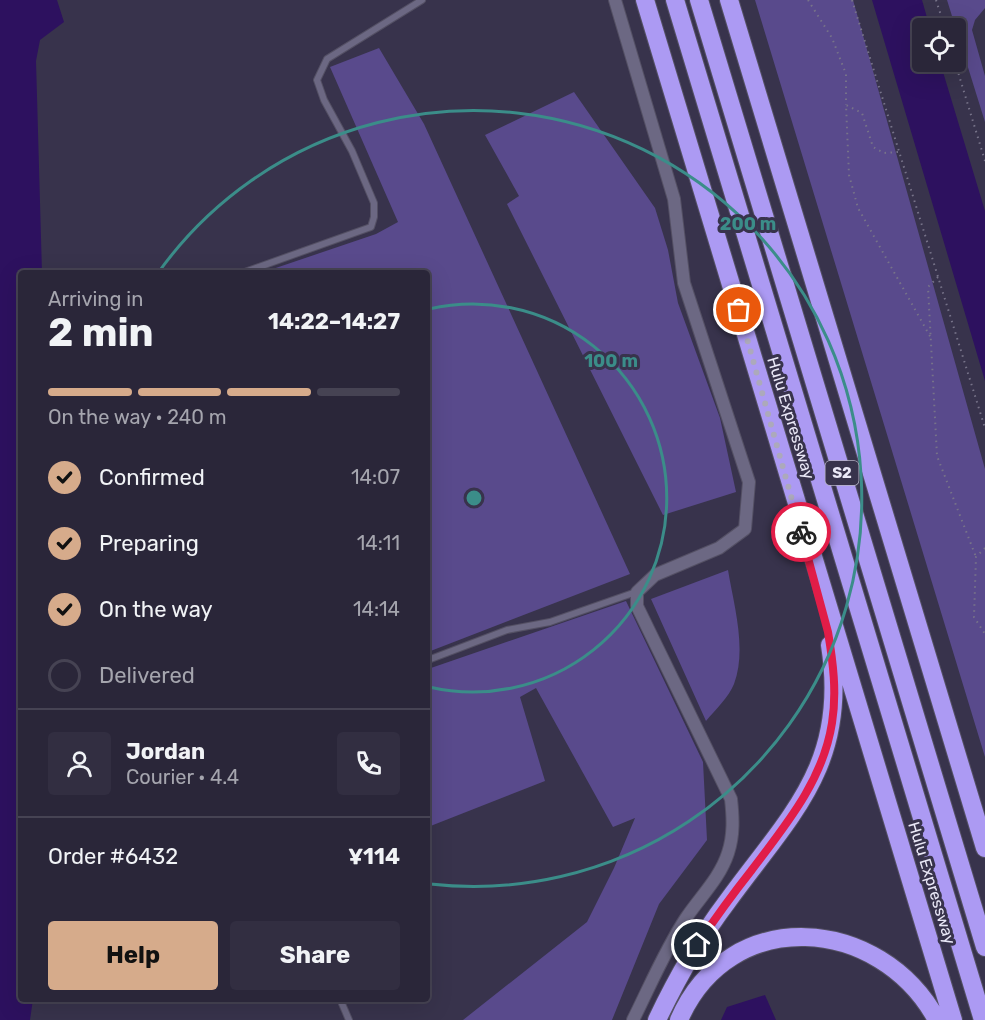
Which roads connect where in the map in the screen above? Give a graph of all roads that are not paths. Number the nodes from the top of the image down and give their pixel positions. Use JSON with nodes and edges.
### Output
{"nodes":[{"id":1,"x":422,"y":0,"type":"edge"},
{"id":2,"x":615,"y":0,"type":"edge"},
{"id":3,"x":645,"y":0,"type":"edge"},
{"id":4,"x":675,"y":0,"type":"edge"},
{"id":5,"x":699,"y":0,"type":"edge"},
{"id":6,"x":729,"y":0,"type":"edge"},
{"id":7,"x":250,"y":270,"type":"edge"},
{"id":8,"x":759,"y":377,"type":"junction"},
{"id":9,"x":881,"y":504,"type":"junction"},
{"id":10,"x":637,"y":592,"type":"junction"},
{"id":11,"x":430,"y":659,"type":"edge"},
{"id":12,"x":985,"y":804,"type":"edge"},
{"id":13,"x":985,"y":848,"type":"edge"},
{"id":14,"x":985,"y":947,"type":"edge"},
{"id":15,"x":341,"y":1002,"type":"edge"},
{"id":16,"x":349,"y":1020,"type":"edge"},
{"id":17,"x":633,"y":1020,"type":"edge"},
{"id":18,"x":657,"y":1020,"type":"edge"},
{"id":19,"x":679,"y":1020,"type":"edge"},
{"id":20,"x":937,"y":1020,"type":"edge"},
{"id":21,"x":953,"y":1020,"type":"edge"},
{"id":22,"x":983,"y":1020,"type":"edge"}],
"edges":[{"from":1,"to":7,"type":"lane"},
{"from":2,"to":10,"type":"street"},
{"from":3,"to":8,"type":"highway","name":"Hulu Expressway"},
{"from":4,"to":22,"type":"highway","name":"Hulu Expressway","number":"S2"},
{"from":5,"to":14,"type":"highway","name":"Hulu Expressway","number":"S2"},
{"from":6,"to":9,"type":"highway","number":"S2"},
{"from":8,"to":18,"type":"highway"},
{"from":8,"to":21,"type":"highway","name":"Hulu Expressway"},
{"from":9,"to":12,"type":"highway"},
{"from":9,"to":13,"type":"highway","number":"S2"},
{"from":10,"to":11,"type":"lane"},
{"from":10,"to":17,"type":"street"},
{"from":15,"to":16,"type":"lane"},
{"from":19,"to":20,"type":"highway"}]}
